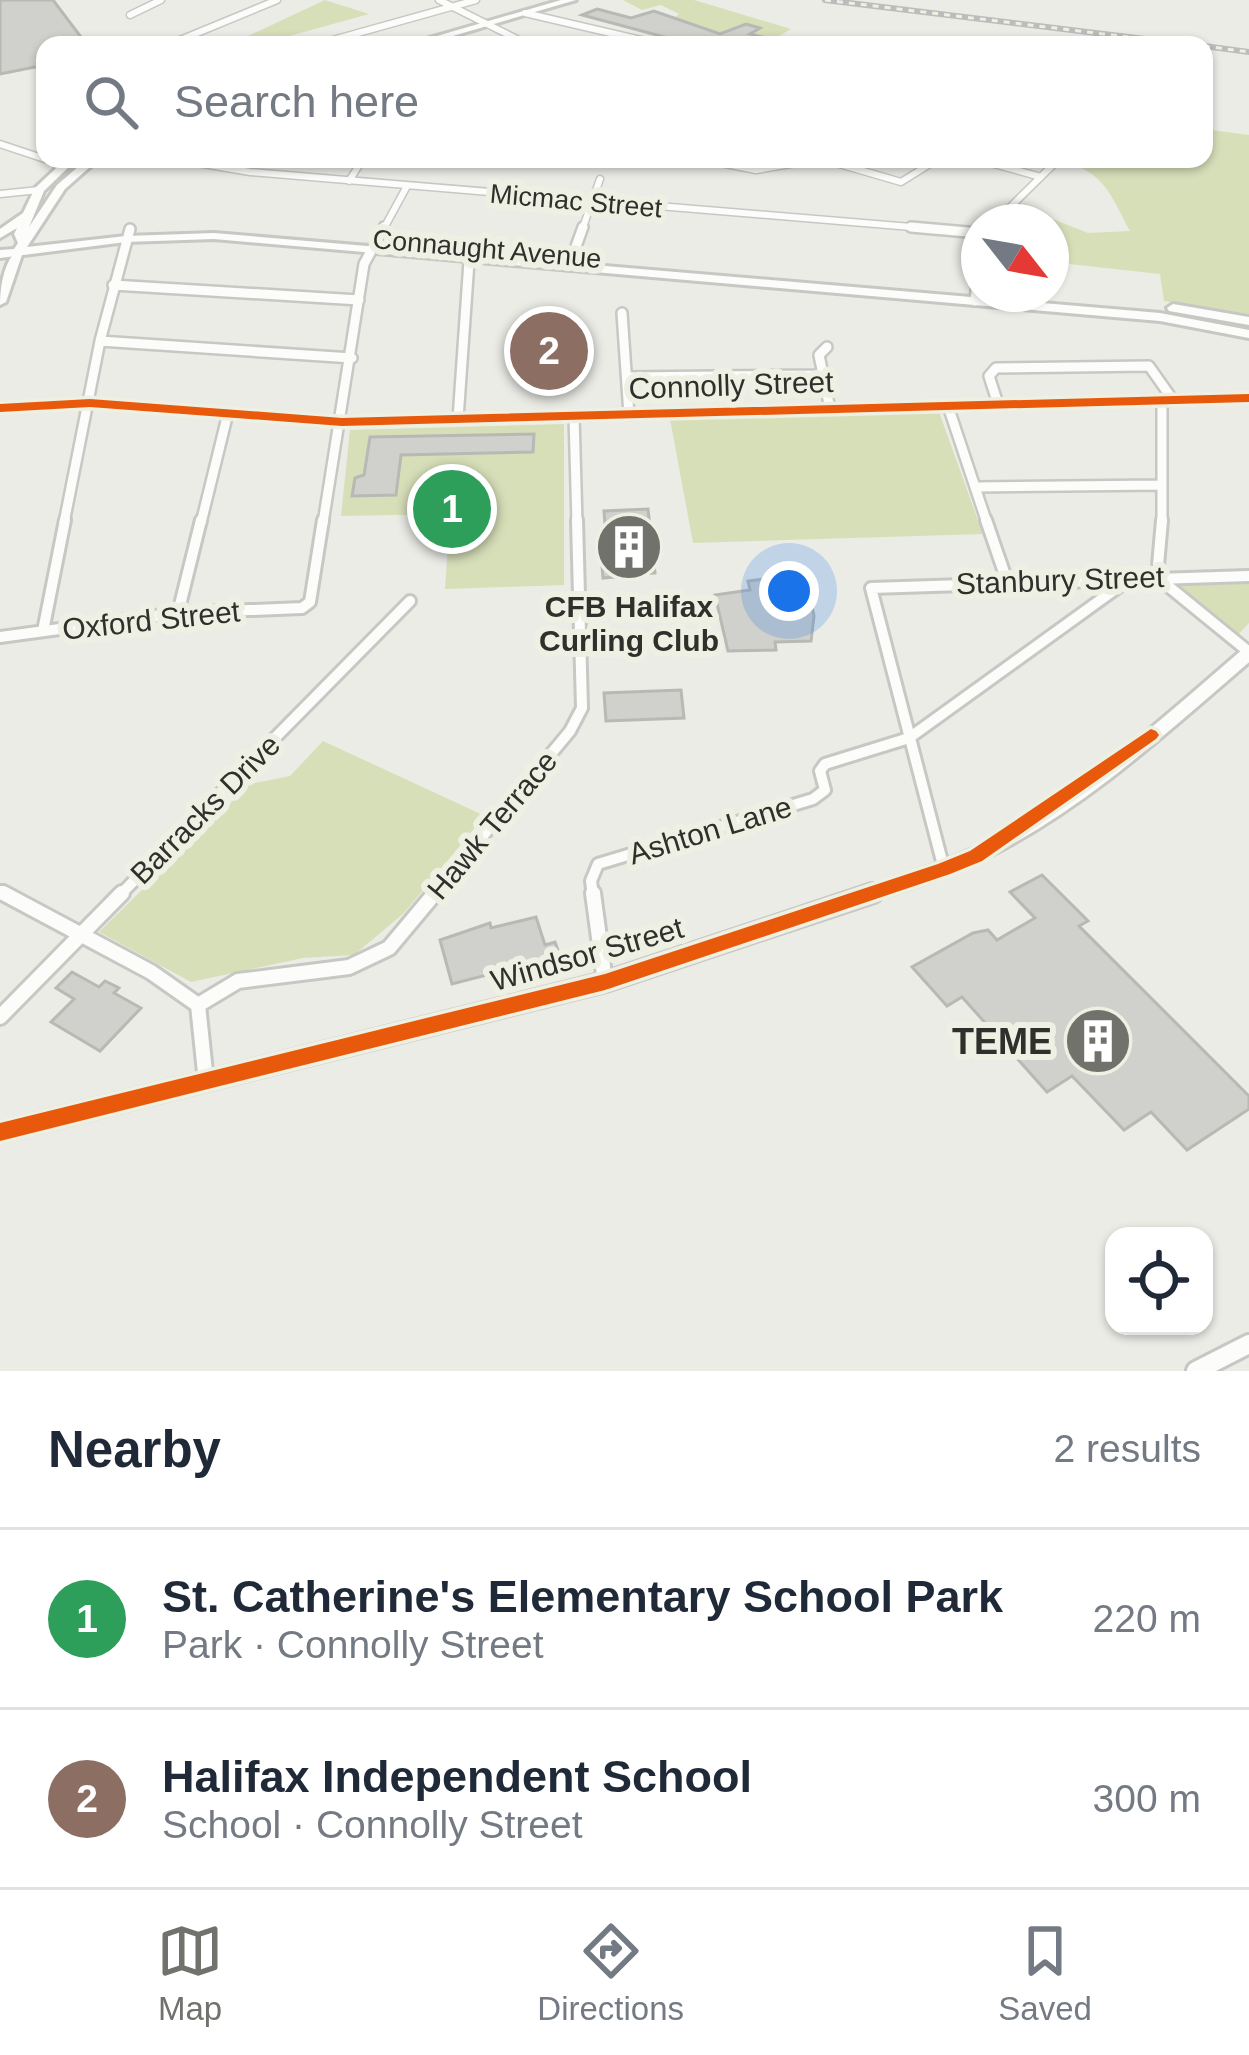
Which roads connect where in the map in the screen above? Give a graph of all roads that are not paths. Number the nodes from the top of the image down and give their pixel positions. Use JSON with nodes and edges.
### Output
{"nodes":[{"id":1,"x":161,"y":0,"type":"edge"},
{"id":2,"x":277,"y":0,"type":"edge"},
{"id":3,"x":439,"y":0,"type":"edge"},
{"id":4,"x":476,"y":0,"type":"edge"},
{"id":5,"x":554,"y":0,"type":"edge"},
{"id":6,"x":571,"y":0,"type":"edge"},
{"id":7,"x":455,"y":6,"type":"junction"},
{"id":8,"x":538,"y":10,"type":"junction"},
{"id":9,"x":525,"y":13,"type":"junction"},
{"id":10,"x":130,"y":15,"type":"dead end"},
{"id":11,"x":556,"y":20,"type":"junction"},
{"id":12,"x":485,"y":23,"type":"junction"},
{"id":13,"x":190,"y":36,"type":"edge"},
{"id":14,"x":347,"y":36,"type":"edge"},
{"id":15,"x":441,"y":36,"type":"edge"},
{"id":16,"x":511,"y":36,"type":"edge"},
{"id":17,"x":623,"y":36,"type":"edge"},
{"id":18,"x":0,"y":144,"type":"edge"},
{"id":19,"x":36,"y":155,"type":"edge"},
{"id":20,"x":66,"y":168,"type":"edge"},
{"id":21,"x":68,"y":168,"type":"edge"},
{"id":22,"x":228,"y":168,"type":"edge"},
{"id":23,"x":357,"y":168,"type":"edge"},
{"id":24,"x":853,"y":168,"type":"edge"},
{"id":25,"x":924,"y":168,"type":"edge"},
{"id":26,"x":1008,"y":168,"type":"edge"},
{"id":27,"x":1050,"y":168,"type":"edge"},
{"id":28,"x":1041,"y":177,"type":"junction"},
{"id":29,"x":600,"y":179,"type":"dead end"},
{"id":30,"x":349,"y":181,"type":"junction"},
{"id":31,"x":407,"y":186,"type":"junction"},
{"id":32,"x":39,"y":190,"type":"junction"},
{"id":33,"x":0,"y":194,"type":"edge"},
{"id":34,"x":594,"y":202,"type":"junction"},
{"id":35,"x":1013,"y":204,"type":"edge"},
{"id":36,"x":30,"y":211,"type":"junction"},
{"id":37,"x":961,"y":232,"type":"edge"},
{"id":38,"x":128,"y":234,"type":"junction"},
{"id":39,"x":0,"y":239,"type":"edge"},
{"id":40,"x":372,"y":244,"type":"junction"},
{"id":41,"x":21,"y":246,"type":"junction"},
{"id":42,"x":468,"y":253,"type":"junction"},
{"id":43,"x":0,"y":254,"type":"edge"},
{"id":44,"x":571,"y":261,"type":"junction"},
{"id":45,"x":113,"y":285,"type":"junction"},
{"id":46,"x":961,"y":293,"type":"edge"},
{"id":47,"x":1069,"y":298,"type":"edge"},
{"id":48,"x":359,"y":300,"type":"junction"},
{"id":49,"x":0,"y":302,"type":"edge"},
{"id":50,"x":1069,"y":306,"type":"edge"},
{"id":51,"x":622,"y":313,"type":"dead end"},
{"id":52,"x":1249,"y":322,"type":"edge"},
{"id":53,"x":1249,"y":334,"type":"edge"},
{"id":54,"x":100,"y":340,"type":"junction"},
{"id":55,"x":827,"y":346,"type":"dead end"},
{"id":56,"x":352,"y":358,"type":"junction"},
{"id":57,"x":822,"y":375,"type":"junction"},
{"id":58,"x":627,"y":377,"type":"junction"},
{"id":59,"x":1249,"y":398,"type":"edge"},
{"id":60,"x":1168,"y":400,"type":"junction"},
{"id":61,"x":90,"y":403,"type":"junction"},
{"id":62,"x":998,"y":404,"type":"junction"},
{"id":63,"x":948,"y":406,"type":"junction"},
{"id":64,"x":0,"y":408,"type":"edge"},
{"id":65,"x":830,"y":409,"type":"junction"},
{"id":66,"x":228,"y":413,"type":"junction"},
{"id":67,"x":629,"y":415,"type":"junction"},
{"id":68,"x":574,"y":416,"type":"junction"},
{"id":69,"x":458,"y":419,"type":"junction"},
{"id":70,"x":342,"y":422,"type":"junction"},
{"id":71,"x":1161,"y":485,"type":"junction"},
{"id":72,"x":977,"y":488,"type":"junction"},
{"id":73,"x":1249,"y":576,"type":"edge"},
{"id":74,"x":1157,"y":577,"type":"junction"},
{"id":75,"x":1128,"y":580,"type":"junction"},
{"id":76,"x":1007,"y":581,"type":"junction"},
{"id":77,"x":410,"y":601,"type":"dead end"},
{"id":78,"x":178,"y":613,"type":"junction"},
{"id":79,"x":43,"y":631,"type":"junction"},
{"id":80,"x":0,"y":637,"type":"edge"},
{"id":81,"x":1249,"y":652,"type":"edge"},
{"id":82,"x":909,"y":739,"type":"junction"},
{"id":83,"x":944,"y":869,"type":"junction"},
{"id":84,"x":0,"y":891,"type":"edge"},
{"id":85,"x":80,"y":933,"type":"junction"},
{"id":86,"x":604,"y":982,"type":"junction"},
{"id":87,"x":198,"y":1005,"type":"junction"},
{"id":88,"x":0,"y":1018,"type":"edge"},
{"id":89,"x":206,"y":1082,"type":"junction"},
{"id":90,"x":0,"y":1132,"type":"edge"},
{"id":91,"x":1249,"y":1344,"type":"edge"},
{"id":92,"x":1196,"y":1371,"type":"edge"}],
"edges":[{"from":1,"to":10,"type":"street"},
{"from":2,"to":13,"type":"street"},
{"from":3,"to":7,"type":"street"},
{"from":4,"to":7,"type":"street"},
{"from":5,"to":12,"type":"main road"},
{"from":6,"to":8,"type":"main road"},
{"from":7,"to":12,"type":"street"},
{"from":7,"to":14,"type":"street"},
{"from":8,"to":9,"type":"main road"},
{"from":8,"to":11,"type":"street"},
{"from":9,"to":11,"type":"street"},
{"from":9,"to":12,"type":"main road"},
{"from":11,"to":17,"type":"street"},
{"from":12,"to":15,"type":"main road"},
{"from":12,"to":16,"type":"street"},
{"from":18,"to":19,"type":"street"},
{"from":20,"to":32,"type":"main road"},
{"from":21,"to":41,"type":"main road"},
{"from":22,"to":30,"type":"street","name":"Micmac Street"},
{"from":23,"to":30,"type":"street"},
{"from":24,"to":25,"type":"street"},
{"from":26,"to":28,"type":"street"},
{"from":27,"to":28,"type":"street"},
{"from":28,"to":35,"type":"street"},
{"from":29,"to":34,"type":"street"},
{"from":30,"to":31,"type":"street","name":"Micmac Street"},
{"from":31,"to":34,"type":"street","name":"Micmac Street"},
{"from":31,"to":40,"type":"street"},
{"from":32,"to":33,"type":"street"},
{"from":32,"to":36,"type":"main road"},
{"from":34,"to":37,"type":"street","name":"Micmac Street"},
{"from":34,"to":44,"type":"street"},
{"from":36,"to":39,"type":"main road"},
{"from":36,"to":41,"type":"main road"},
{"from":38,"to":40,"type":"main road","name":"Connaught Avenue"},
{"from":38,"to":41,"type":"main road","name":"Connaught Avenue"},
{"from":38,"to":45,"type":"street"},
{"from":39,"to":41,"type":"main road","name":"Connaught Avenue"},
{"from":40,"to":42,"type":"main road","name":"Connaught Avenue"},
{"from":40,"to":48,"type":"street"},
{"from":41,"to":43,"type":"main road","name":"Connaught Avenue"},
{"from":41,"to":49,"type":"main road"},
{"from":42,"to":44,"type":"main road","name":"Connaught Avenue"},
{"from":42,"to":69,"type":"street"},
{"from":44,"to":46,"type":"main road","name":"Connaught Avenue"},
{"from":45,"to":48,"type":"street"},
{"from":45,"to":54,"type":"street"},
{"from":47,"to":52,"type":"main road"},
{"from":48,"to":56,"type":"street"},
{"from":50,"to":53,"type":"main road","name":"Connaught Avenue"},
{"from":51,"to":58,"type":"street"},
{"from":54,"to":56,"type":"street"},
{"from":54,"to":61,"type":"street"},
{"from":55,"to":57,"type":"street"},
{"from":56,"to":70,"type":"street"},
{"from":57,"to":58,"type":"street"},
{"from":57,"to":65,"type":"street"},
{"from":58,"to":67,"type":"street"},
{"from":59,"to":60,"type":"street","name":"Connolly Street"},
{"from":60,"to":62,"type":"street","name":"Connolly Street"},
{"from":60,"to":62,"type":"street"},
{"from":60,"to":71,"type":"street"},
{"from":61,"to":64,"type":"street","name":"Connolly Street"},
{"from":61,"to":66,"type":"street","name":"Connolly Street"},
{"from":61,"to":79,"type":"street"},
{"from":62,"to":63,"type":"street","name":"Connolly Street"},
{"from":63,"to":65,"type":"street","name":"Connolly Street"},
{"from":63,"to":72,"type":"street"},
{"from":65,"to":67,"type":"street","name":"Connolly Street"},
{"from":66,"to":70,"type":"street","name":"Connolly Street"},
{"from":66,"to":78,"type":"street"},
{"from":67,"to":68,"type":"street","name":"Connolly Street"},
{"from":68,"to":69,"type":"street","name":"Connolly Street"},
{"from":68,"to":87,"type":"street","name":"Hawk Terrace"},
{"from":69,"to":70,"type":"street","name":"Connolly Street"},
{"from":70,"to":78,"type":"street","name":"Oxford Street"},
{"from":71,"to":72,"type":"street"},
{"from":71,"to":74,"type":"street"},
{"from":72,"to":76,"type":"street"},
{"from":73,"to":74,"type":"street","name":"Stanbury Street"},
{"from":74,"to":75,"type":"street","name":"Stanbury Street"},
{"from":74,"to":81,"type":"street"},
{"from":75,"to":76,"type":"street","name":"Stanbury Street"},
{"from":75,"to":82,"type":"street"},
{"from":76,"to":82,"type":"street","name":"Stanbury Street"},
{"from":77,"to":85,"type":"street","name":"Barracks Drive"},
{"from":78,"to":79,"type":"street","name":"Oxford Street"},
{"from":79,"to":80,"type":"street","name":"Oxford Street"},
{"from":81,"to":83,"type":"street","name":"Windsor Street"},
{"from":82,"to":83,"type":"street"},
{"from":82,"to":86,"type":"street","name":"Ashton Lane"},
{"from":83,"to":86,"type":"street","name":"Windsor Street"},
{"from":84,"to":85,"type":"street"},
{"from":85,"to":87,"type":"street"},
{"from":85,"to":88,"type":"street","name":"Barracks Drive"},
{"from":86,"to":89,"type":"street","name":"Windsor Street"},
{"from":87,"to":89,"type":"street"},
{"from":89,"to":90,"type":"street","name":"Windsor Street"},
{"from":91,"to":92,"type":"street"}]}
